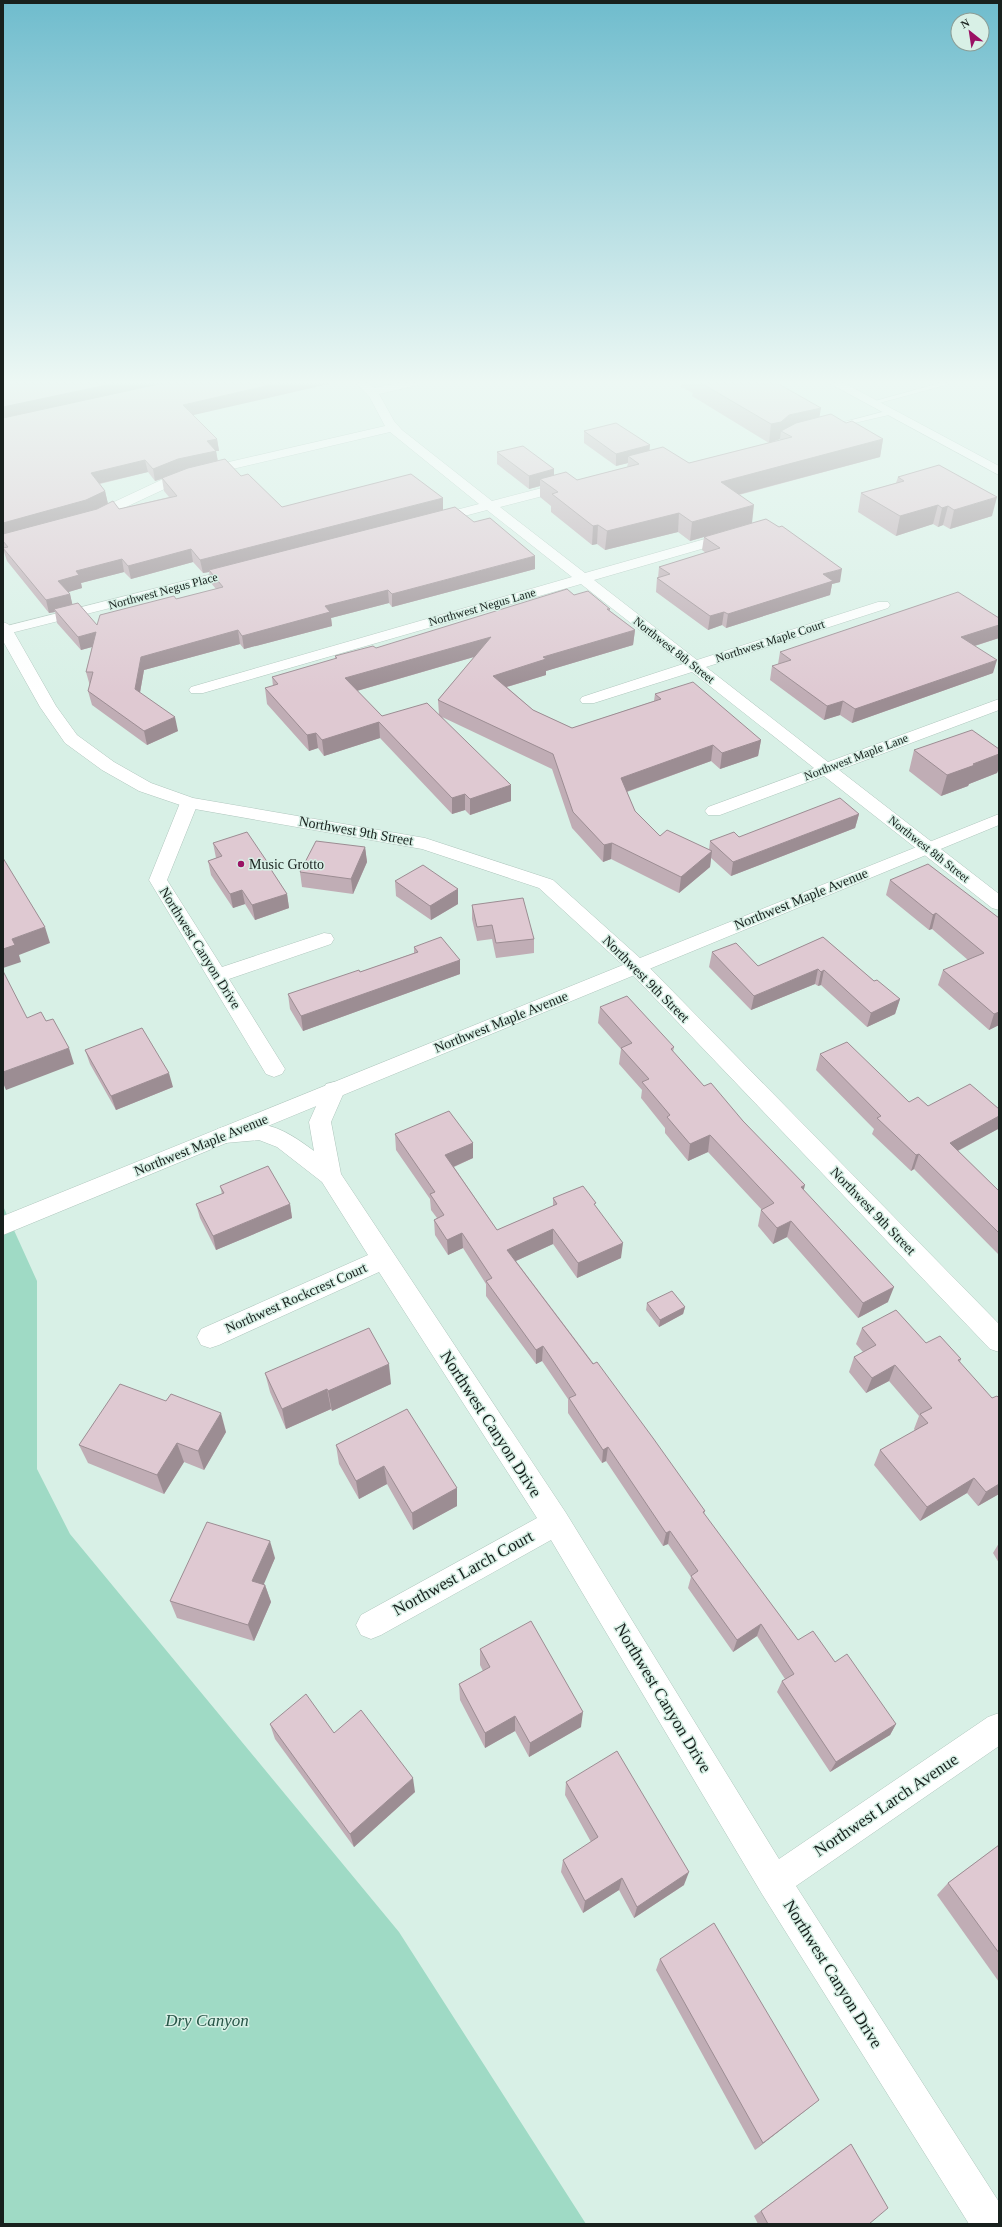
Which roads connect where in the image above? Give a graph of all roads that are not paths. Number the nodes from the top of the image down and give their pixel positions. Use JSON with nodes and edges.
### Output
{"nodes":[{"id":1,"x":156,"y":487,"type":"edge"},
{"id":2,"x":466,"y":487,"type":"edge"},
{"id":3,"x":561,"y":487,"type":"edge"},
{"id":4,"x":489,"y":506,"type":"junction"},
{"id":5,"x":80,"y":522,"type":"edge"},
{"id":6,"x":420,"y":524,"type":"edge"},
{"id":7,"x":745,"y":532,"type":"edge"},
{"id":8,"x":251,"y":568,"type":"edge"},
{"id":9,"x":582,"y":578,"type":"junction"},
{"id":10,"x":883,"y":605,"type":"dead end"},
{"id":11,"x":4,"y":629,"type":"edge"},
{"id":12,"x":694,"y":665,"type":"junction"},
{"id":13,"x":197,"y":690,"type":"dead end"},
{"id":14,"x":588,"y":700,"type":"dead end"},
{"id":15,"x":999,"y":704,"type":"edge"},
{"id":16,"x":826,"y":769,"type":"junction"},
{"id":17,"x":189,"y":803,"type":"junction"},
{"id":18,"x":714,"y":811,"type":"dead end"},
{"id":19,"x":999,"y":819,"type":"edge"},
{"id":20,"x":927,"y":848,"type":"junction"},
{"id":21,"x":999,"y":904,"type":"edge"},
{"id":22,"x":324,"y":939,"type":"dead end"},
{"id":23,"x":636,"y":966,"type":"junction"},
{"id":24,"x":217,"y":976,"type":"junction"},
{"id":25,"x":274,"y":1069,"type":"dead end"},
{"id":26,"x":334,"y":1090,"type":"junction"},
{"id":27,"x":225,"y":1135,"type":"junction"},
{"id":28,"x":330,"y":1176,"type":"junction"},
{"id":29,"x":3,"y":1226,"type":"edge"},
{"id":30,"x":383,"y":1259,"type":"junction"},
{"id":31,"x":210,"y":1337,"type":"dead end"},
{"id":32,"x":999,"y":1341,"type":"edge"},
{"id":33,"x":556,"y":1522,"type":"junction"},
{"id":34,"x":371,"y":1624,"type":"dead end"},
{"id":35,"x":999,"y":1728,"type":"edge"},
{"id":36,"x":774,"y":1882,"type":"junction"},
{"id":37,"x":991,"y":2224,"type":"edge"}],
"edges":[{"from":1,"to":5,"type":"street"},
{"from":2,"to":4,"type":"street","name":"Northwest 8th Street"},
{"from":3,"to":4,"type":"street"},
{"from":4,"to":6,"type":"street"},
{"from":4,"to":9,"type":"street","name":"Northwest 8th Street"},
{"from":7,"to":9,"type":"street","name":"Northwest Negus Lane"},
{"from":8,"to":11,"type":"street","name":"Northwest Negus Place"},
{"from":9,"to":12,"type":"street","name":"Northwest 8th Street"},
{"from":9,"to":13,"type":"street","name":"Northwest Negus Lane"},
{"from":10,"to":12,"type":"street","name":"Northwest Maple Court"},
{"from":11,"to":17,"type":"street"},
{"from":12,"to":14,"type":"street","name":"Northwest Maple Court"},
{"from":12,"to":16,"type":"street","name":"Northwest 8th Street"},
{"from":15,"to":16,"type":"street","name":"Northwest Maple Lane"},
{"from":16,"to":18,"type":"street","name":"Northwest Maple Lane"},
{"from":16,"to":20,"type":"street","name":"Northwest 8th Street"},
{"from":17,"to":23,"type":"street","name":"Northwest 9th Street"},
{"from":17,"to":24,"type":"street","name":"Northwest Canyon Drive"},
{"from":19,"to":20,"type":"street","name":"Northwest Maple Avenue"},
{"from":20,"to":21,"type":"street","name":"Northwest 8th Street"},
{"from":20,"to":23,"type":"street","name":"Northwest Maple Avenue"},
{"from":22,"to":24,"type":"street"},
{"from":23,"to":26,"type":"street","name":"Northwest Maple Avenue"},
{"from":23,"to":32,"type":"street","name":"Northwest 9th Street"},
{"from":24,"to":25,"type":"street","name":"Northwest Canyon Drive"},
{"from":26,"to":27,"type":"street","name":"Northwest Maple Avenue"},
{"from":26,"to":28,"type":"street","name":"Northwest Canyon Drive"},
{"from":27,"to":28,"type":"street","name":"Northwest Canyon Drive"},
{"from":27,"to":29,"type":"street","name":"Northwest Maple Avenue"},
{"from":28,"to":30,"type":"street","name":"Northwest Canyon Drive"},
{"from":30,"to":31,"type":"street","name":"Northwest Rockcrest Court"},
{"from":30,"to":33,"type":"street","name":"Northwest Canyon Drive"},
{"from":33,"to":34,"type":"street","name":"Northwest Larch Court"},
{"from":33,"to":36,"type":"street","name":"Northwest Canyon Drive"},
{"from":35,"to":36,"type":"street","name":"Northwest Larch Avenue"},
{"from":36,"to":37,"type":"street","name":"Northwest Canyon Drive"}]}
